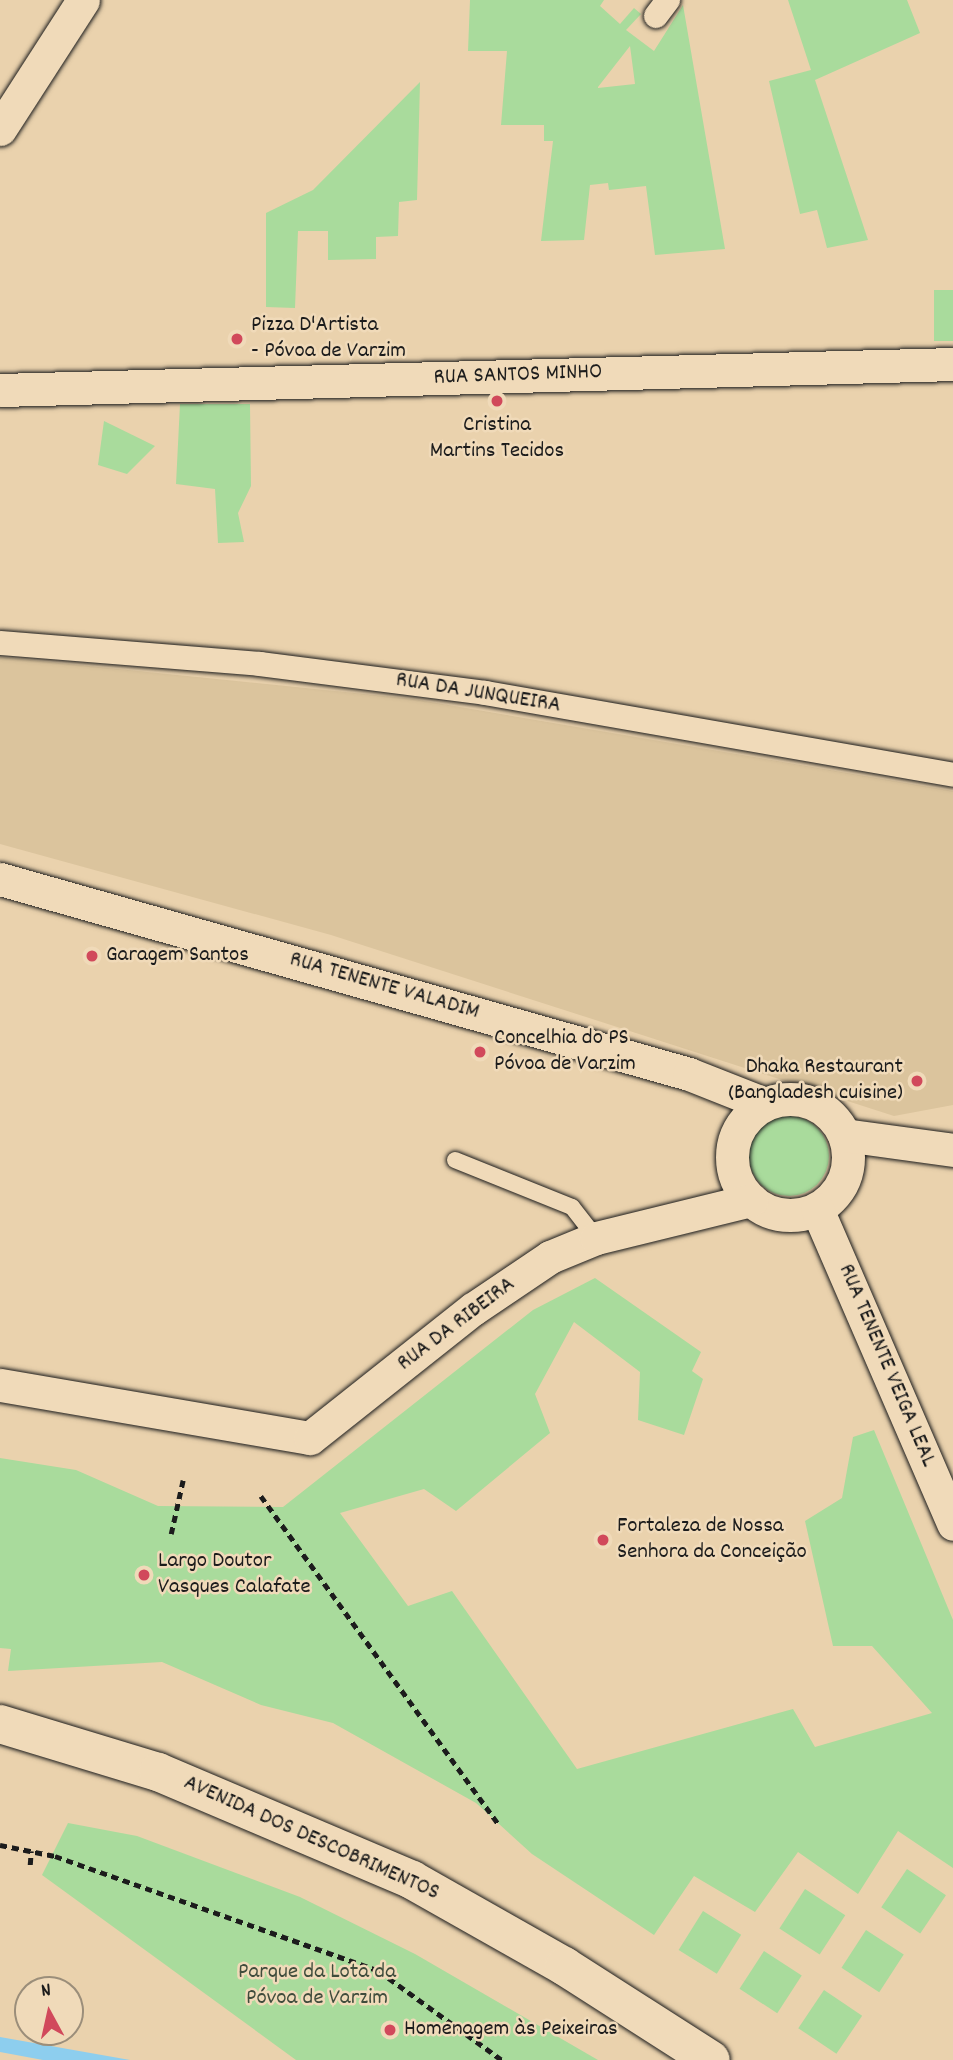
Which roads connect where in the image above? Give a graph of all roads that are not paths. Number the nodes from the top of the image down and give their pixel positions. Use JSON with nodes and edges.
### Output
{"nodes":[{"id":1,"x":83,"y":0,"type":"edge"},
{"id":2,"x":0,"y":129,"type":"edge"},
{"id":3,"x":953,"y":364,"type":"edge"},
{"id":4,"x":0,"y":390,"type":"edge"},
{"id":5,"x":0,"y":643,"type":"edge"},
{"id":6,"x":953,"y":775,"type":"edge"},
{"id":7,"x":0,"y":879,"type":"edge"},
{"id":8,"x":765,"y":1104,"type":"junction"},
{"id":9,"x":844,"y":1135,"type":"junction"},
{"id":10,"x":952,"y":1148,"type":"edge"},
{"id":11,"x":455,"y":1160,"type":"dead end"},
{"id":12,"x":751,"y":1200,"type":"junction"},
{"id":13,"x":817,"y":1209,"type":"junction"},
{"id":14,"x":596,"y":1238,"type":"junction"},
{"id":15,"x":0,"y":1385,"type":"edge"},
{"id":16,"x":953,"y":1524,"type":"edge"},
{"id":17,"x":0,"y":1724,"type":"edge"},
{"id":18,"x":711,"y":2060,"type":"edge"}],
"edges":[{"from":1,"to":2,"type":"street"},
{"from":3,"to":4,"type":"street","name":"RUA SANTOS MINHO"},
{"from":5,"to":6,"type":"street","name":"RUA DA JUNQUEIRA"},
{"from":7,"to":8,"type":"street","name":"RUA TENENTE VALADIM"},
{"from":8,"to":9,"type":"street"},
{"from":8,"to":12,"type":"street"},
{"from":9,"to":10,"type":"street"},
{"from":9,"to":13,"type":"street"},
{"from":11,"to":14,"type":"lane"},
{"from":12,"to":13,"type":"street"},
{"from":12,"to":14,"type":"street","name":"RUA DA RIBEIRA"},
{"from":13,"to":16,"type":"street","name":"RUA TENENTE VEIGA LEAL"},
{"from":14,"to":15,"type":"street","name":"RUA DA RIBEIRA"},
{"from":17,"to":18,"type":"main road","name":"AVENIDA DOS DESCOBRIMENTOS"}]}
